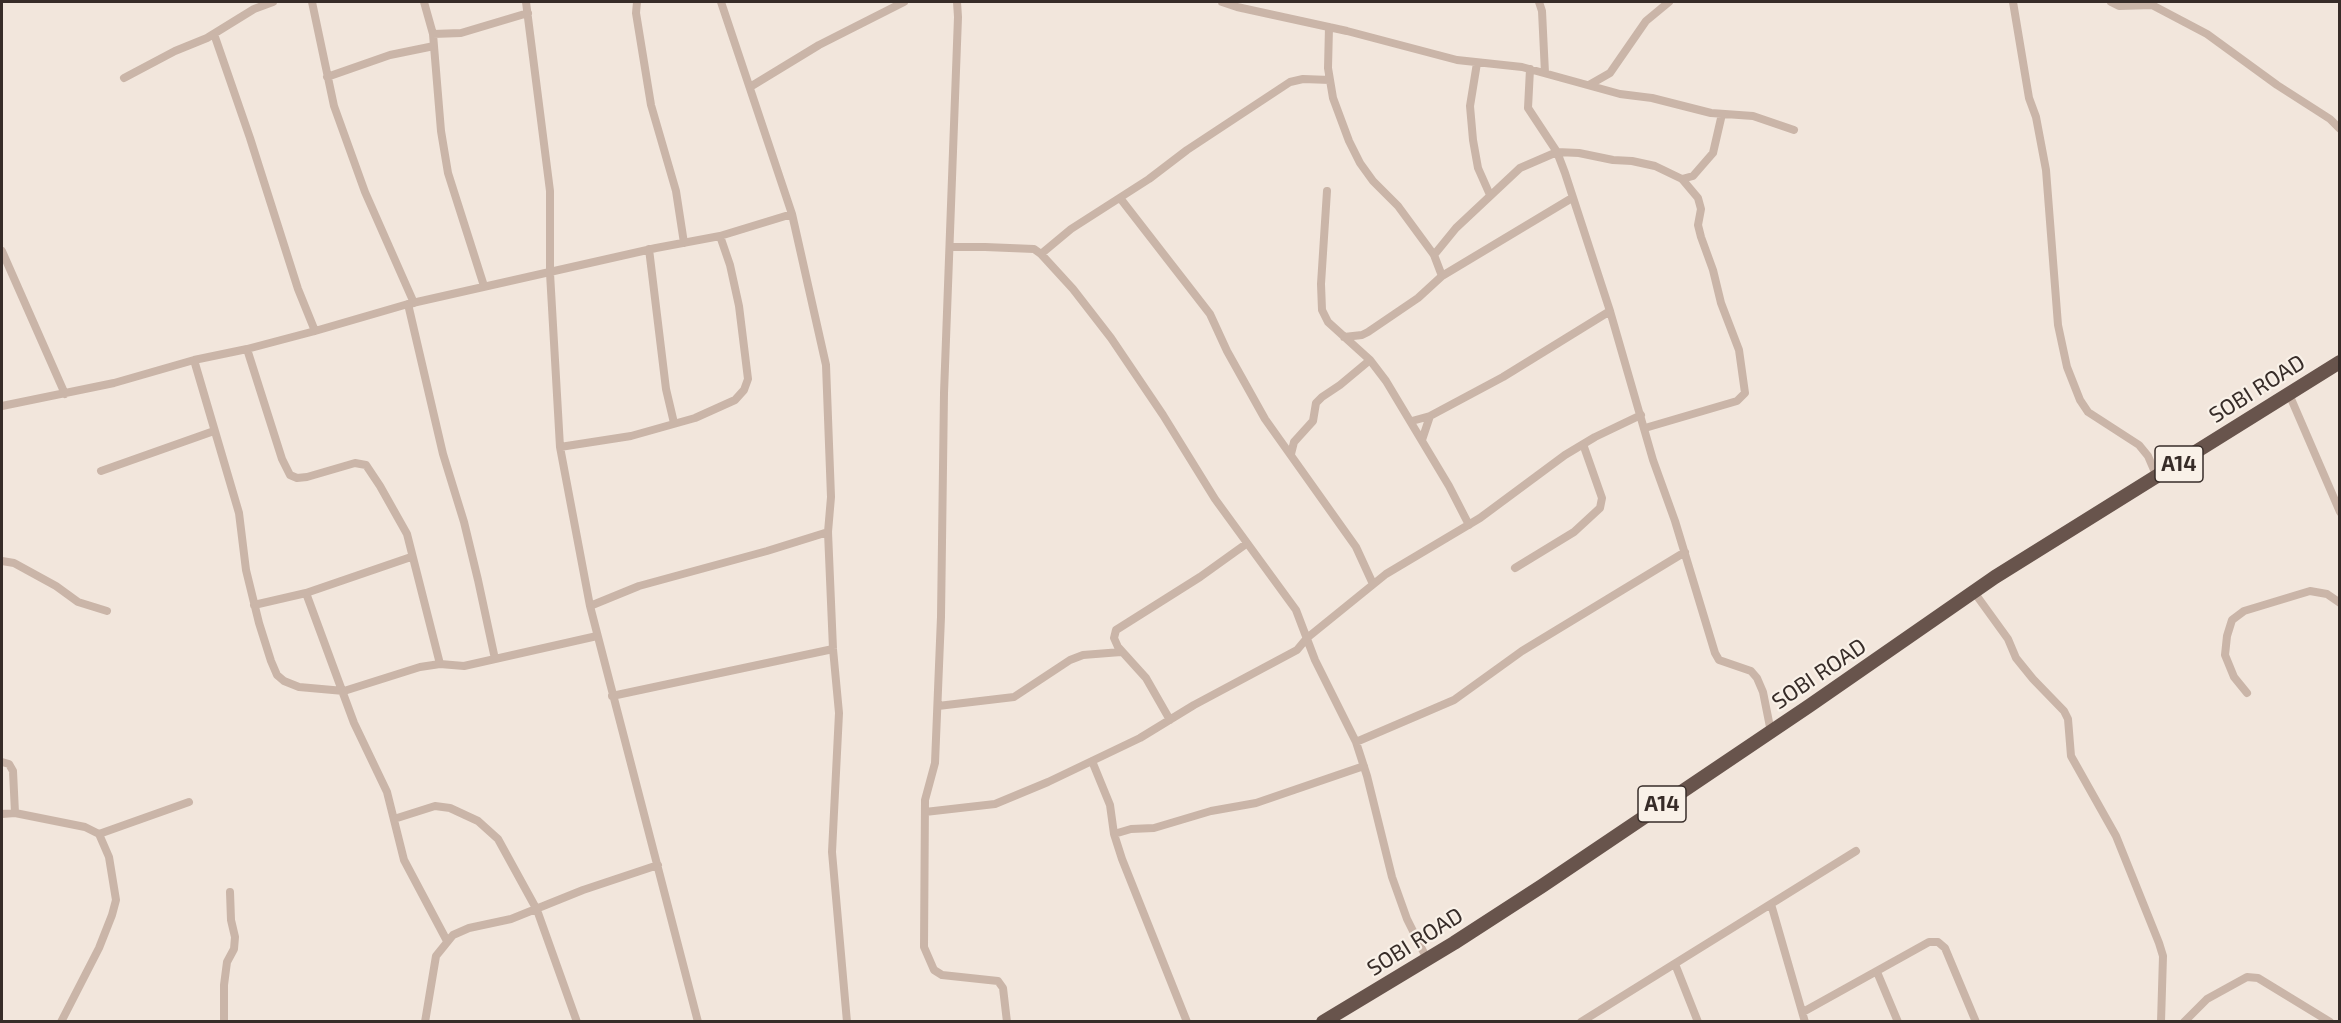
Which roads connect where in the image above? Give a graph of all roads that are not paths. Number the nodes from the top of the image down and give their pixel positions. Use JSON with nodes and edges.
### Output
{"nodes":[{"id":1,"x":273,"y":2,"type":"edge"},
{"id":2,"x":312,"y":2,"type":"edge"},
{"id":3,"x":424,"y":2,"type":"edge"},
{"id":4,"x":526,"y":2,"type":"edge"},
{"id":5,"x":637,"y":2,"type":"edge"},
{"id":6,"x":721,"y":2,"type":"edge"},
{"id":7,"x":904,"y":2,"type":"edge"},
{"id":8,"x":957,"y":2,"type":"edge"},
{"id":9,"x":1222,"y":2,"type":"edge"},
{"id":10,"x":1539,"y":2,"type":"edge"},
{"id":11,"x":1669,"y":2,"type":"edge"},
{"id":12,"x":2013,"y":2,"type":"edge"},
{"id":13,"x":2110,"y":2,"type":"edge"},
{"id":14,"x":528,"y":13,"type":"junction"},
{"id":15,"x":1329,"y":27,"type":"junction"},
{"id":16,"x":214,"y":34,"type":"junction"},
{"id":17,"x":433,"y":34,"type":"junction"},
{"id":18,"x":434,"y":46,"type":"junction"},
{"id":19,"x":1478,"y":63,"type":"junction"},
{"id":20,"x":1530,"y":69,"type":"junction"},
{"id":21,"x":1545,"y":73,"type":"junction"},
{"id":22,"x":327,"y":77,"type":"junction"},
{"id":23,"x":124,"y":78,"type":"dead end"},
{"id":24,"x":1330,"y":80,"type":"junction"},
{"id":25,"x":1588,"y":85,"type":"junction"},
{"id":26,"x":750,"y":87,"type":"junction"},
{"id":27,"x":1722,"y":114,"type":"junction"},
{"id":28,"x":2340,"y":129,"type":"edge"},
{"id":29,"x":1794,"y":130,"type":"dead end"},
{"id":30,"x":1557,"y":152,"type":"junction"},
{"id":31,"x":1682,"y":179,"type":"junction"},
{"id":32,"x":1327,"y":191,"type":"dead end"},
{"id":33,"x":1490,"y":195,"type":"junction"},
{"id":34,"x":1120,"y":198,"type":"junction"},
{"id":35,"x":1572,"y":198,"type":"junction"},
{"id":36,"x":792,"y":214,"type":"junction"},
{"id":37,"x":720,"y":236,"type":"junction"},
{"id":38,"x":684,"y":243,"type":"junction"},
{"id":39,"x":950,"y":247,"type":"junction"},
{"id":40,"x":649,"y":249,"type":"junction"},
{"id":41,"x":2,"y":251,"type":"edge"},
{"id":42,"x":1041,"y":254,"type":"junction"},
{"id":43,"x":1434,"y":255,"type":"junction"},
{"id":44,"x":550,"y":273,"type":"junction"},
{"id":45,"x":1442,"y":276,"type":"junction"},
{"id":46,"x":484,"y":286,"type":"junction"},
{"id":47,"x":411,"y":303,"type":"junction"},
{"id":48,"x":1610,"y":311,"type":"junction"},
{"id":49,"x":315,"y":331,"type":"junction"},
{"id":50,"x":1362,"y":335,"type":"junction"},
{"id":51,"x":1344,"y":337,"type":"junction"},
{"id":52,"x":247,"y":349,"type":"junction"},
{"id":53,"x":1362,"y":353,"type":"junction"},
{"id":54,"x":194,"y":360,"type":"junction"},
{"id":55,"x":1370,"y":360,"type":"junction"},
{"id":56,"x":2340,"y":362,"type":"edge"},
{"id":57,"x":65,"y":394,"type":"junction"},
{"id":58,"x":2289,"y":394,"type":"junction"},
{"id":59,"x":2,"y":406,"type":"edge"},
{"id":60,"x":1641,"y":415,"type":"junction"},
{"id":61,"x":1430,"y":416,"type":"junction"},
{"id":62,"x":1412,"y":421,"type":"junction"},
{"id":63,"x":674,"y":423,"type":"junction"},
{"id":64,"x":1645,"y":428,"type":"junction"},
{"id":65,"x":214,"y":431,"type":"junction"},
{"id":66,"x":1422,"y":440,"type":"junction"},
{"id":67,"x":1584,"y":444,"type":"junction"},
{"id":68,"x":560,"y":447,"type":"junction"},
{"id":69,"x":1291,"y":454,"type":"junction"},
{"id":70,"x":101,"y":471,"type":"dead end"},
{"id":71,"x":2157,"y":477,"type":"junction"},
{"id":72,"x":2340,"y":512,"type":"edge"},
{"id":73,"x":1469,"y":525,"type":"junction"},
{"id":74,"x":828,"y":532,"type":"junction"},
{"id":75,"x":1246,"y":544,"type":"junction"},
{"id":76,"x":1685,"y":552,"type":"junction"},
{"id":77,"x":411,"y":557,"type":"junction"},
{"id":78,"x":2,"y":561,"type":"edge"},
{"id":79,"x":1515,"y":568,"type":"dead end"},
{"id":80,"x":1372,"y":584,"type":"junction"},
{"id":81,"x":1974,"y":592,"type":"junction"},
{"id":82,"x":306,"y":593,"type":"junction"},
{"id":83,"x":2340,"y":603,"type":"edge"},
{"id":84,"x":254,"y":605,"type":"junction"},
{"id":85,"x":590,"y":606,"type":"junction"},
{"id":86,"x":107,"y":611,"type":"dead end"},
{"id":87,"x":597,"y":636,"type":"junction"},
{"id":88,"x":1307,"y":638,"type":"junction"},
{"id":89,"x":834,"y":649,"type":"junction"},
{"id":90,"x":1121,"y":652,"type":"junction"},
{"id":91,"x":495,"y":659,"type":"junction"},
{"id":92,"x":440,"y":664,"type":"junction"},
{"id":93,"x":344,"y":691,"type":"junction"},
{"id":94,"x":2247,"y":693,"type":"dead end"},
{"id":95,"x":612,"y":696,"type":"junction"},
{"id":96,"x":938,"y":706,"type":"junction"},
{"id":97,"x":1170,"y":720,"type":"junction"},
{"id":98,"x":1771,"y":732,"type":"junction"},
{"id":99,"x":1356,"y":742,"type":"junction"},
{"id":100,"x":1092,"y":761,"type":"junction"},
{"id":101,"x":2,"y":762,"type":"edge"},
{"id":102,"x":1364,"y":766,"type":"junction"},
{"id":103,"x":189,"y":802,"type":"dead end"},
{"id":104,"x":925,"y":812,"type":"junction"},
{"id":105,"x":15,"y":813,"type":"junction"},
{"id":106,"x":2,"y":814,"type":"edge"},
{"id":107,"x":394,"y":819,"type":"junction"},
{"id":108,"x":99,"y":834,"type":"junction"},
{"id":109,"x":1114,"y":834,"type":"junction"},
{"id":110,"x":1856,"y":851,"type":"dead end"},
{"id":111,"x":658,"y":866,"type":"junction"},
{"id":112,"x":230,"y":892,"type":"dead end"},
{"id":113,"x":1771,"y":904,"type":"junction"},
{"id":114,"x":537,"y":910,"type":"junction"},
{"id":115,"x":447,"y":941,"type":"junction"},
{"id":116,"x":1427,"y":959,"type":"junction"},
{"id":117,"x":1675,"y":964,"type":"junction"},
{"id":118,"x":1876,"y":972,"type":"junction"},
{"id":119,"x":1804,"y":1017,"type":"edge"},
{"id":120,"x":1583,"y":1021,"type":"edge"},
{"id":121,"x":61,"y":1022,"type":"edge"},
{"id":122,"x":224,"y":1022,"type":"edge"},
{"id":123,"x":425,"y":1022,"type":"edge"},
{"id":124,"x":577,"y":1022,"type":"edge"},
{"id":125,"x":698,"y":1022,"type":"edge"},
{"id":126,"x":847,"y":1022,"type":"edge"},
{"id":127,"x":1007,"y":1022,"type":"edge"},
{"id":128,"x":1186,"y":1022,"type":"edge"},
{"id":129,"x":1323,"y":1022,"type":"edge"},
{"id":130,"x":1698,"y":1022,"type":"edge"},
{"id":131,"x":1898,"y":1022,"type":"edge"},
{"id":132,"x":1976,"y":1022,"type":"edge"},
{"id":133,"x":2161,"y":1022,"type":"edge"},
{"id":134,"x":2184,"y":1022,"type":"edge"},
{"id":135,"x":2330,"y":1022,"type":"edge"}],
"edges":[{"from":1,"to":16,"type":"street"},
{"from":2,"to":22,"type":"street"},
{"from":3,"to":17,"type":"street"},
{"from":4,"to":14,"type":"street"},
{"from":5,"to":38,"type":"street"},
{"from":6,"to":26,"type":"street"},
{"from":7,"to":26,"type":"street"},
{"from":8,"to":39,"type":"street"},
{"from":9,"to":15,"type":"street"},
{"from":10,"to":21,"type":"street"},
{"from":11,"to":25,"type":"street"},
{"from":12,"to":71,"type":"street"},
{"from":13,"to":28,"type":"street"},
{"from":14,"to":17,"type":"street"},
{"from":14,"to":44,"type":"street"},
{"from":15,"to":19,"type":"street"},
{"from":15,"to":24,"type":"street"},
{"from":16,"to":23,"type":"street"},
{"from":16,"to":49,"type":"street"},
{"from":17,"to":18,"type":"street"},
{"from":18,"to":22,"type":"street"},
{"from":18,"to":46,"type":"street"},
{"from":19,"to":20,"type":"street"},
{"from":19,"to":33,"type":"street"},
{"from":20,"to":21,"type":"street"},
{"from":20,"to":30,"type":"street"},
{"from":21,"to":25,"type":"street"},
{"from":22,"to":47,"type":"street"},
{"from":24,"to":34,"type":"street"},
{"from":24,"to":43,"type":"street"},
{"from":25,"to":27,"type":"street"},
{"from":26,"to":36,"type":"street"},
{"from":27,"to":29,"type":"street"},
{"from":27,"to":31,"type":"street"},
{"from":30,"to":31,"type":"street"},
{"from":30,"to":33,"type":"street"},
{"from":30,"to":35,"type":"street"},
{"from":31,"to":64,"type":"street"},
{"from":32,"to":51,"type":"street"},
{"from":33,"to":43,"type":"street"},
{"from":34,"to":42,"type":"street"},
{"from":34,"to":69,"type":"street"},
{"from":35,"to":45,"type":"street"},
{"from":35,"to":48,"type":"street"},
{"from":36,"to":37,"type":"street"},
{"from":36,"to":74,"type":"street"},
{"from":37,"to":38,"type":"street"},
{"from":37,"to":63,"type":"street"},
{"from":38,"to":40,"type":"street"},
{"from":39,"to":42,"type":"street"},
{"from":39,"to":96,"type":"street"},
{"from":40,"to":44,"type":"street"},
{"from":40,"to":63,"type":"street"},
{"from":41,"to":57,"type":"street"},
{"from":42,"to":75,"type":"street"},
{"from":43,"to":45,"type":"street"},
{"from":44,"to":46,"type":"street"},
{"from":44,"to":68,"type":"street"},
{"from":45,"to":50,"type":"street"},
{"from":46,"to":47,"type":"street"},
{"from":47,"to":49,"type":"street"},
{"from":47,"to":91,"type":"street"},
{"from":48,"to":60,"type":"street"},
{"from":48,"to":61,"type":"street"},
{"from":49,"to":52,"type":"street"},
{"from":50,"to":51,"type":"street"},
{"from":50,"to":53,"type":"street"},
{"from":51,"to":53,"type":"street"},
{"from":52,"to":54,"type":"street"},
{"from":52,"to":77,"type":"street"},
{"from":53,"to":55,"type":"street"},
{"from":54,"to":57,"type":"street"},
{"from":54,"to":65,"type":"street"},
{"from":55,"to":62,"type":"street"},
{"from":55,"to":69,"type":"street"},
{"from":56,"to":58,"type":"highway","name":"SOBI ROAD","number":"A14"},
{"from":57,"to":59,"type":"street"},
{"from":58,"to":71,"type":"highway","name":"SOBI ROAD","number":"A14"},
{"from":58,"to":72,"type":"street"},
{"from":60,"to":64,"type":"street"},
{"from":60,"to":67,"type":"street"},
{"from":61,"to":62,"type":"street"},
{"from":61,"to":66,"type":"street"},
{"from":62,"to":66,"type":"street"},
{"from":63,"to":68,"type":"street"},
{"from":64,"to":76,"type":"street"},
{"from":65,"to":70,"type":"street"},
{"from":65,"to":84,"type":"street"},
{"from":66,"to":73,"type":"street"},
{"from":67,"to":73,"type":"street"},
{"from":67,"to":79,"type":"street"},
{"from":68,"to":85,"type":"street"},
{"from":69,"to":80,"type":"street"},
{"from":71,"to":81,"type":"highway","name":"SOBI ROAD","number":"A14"},
{"from":73,"to":80,"type":"street"},
{"from":74,"to":85,"type":"street"},
{"from":74,"to":89,"type":"street"},
{"from":75,"to":88,"type":"street"},
{"from":75,"to":90,"type":"street"},
{"from":76,"to":98,"type":"street"},
{"from":76,"to":99,"type":"street"},
{"from":77,"to":82,"type":"street"},
{"from":77,"to":92,"type":"street"},
{"from":78,"to":86,"type":"street"},
{"from":80,"to":88,"type":"street"},
{"from":81,"to":98,"type":"highway","name":"SOBI ROAD","number":"A14"},
{"from":81,"to":133,"type":"street"},
{"from":82,"to":84,"type":"street"},
{"from":82,"to":93,"type":"street"},
{"from":83,"to":94,"type":"street"},
{"from":84,"to":93,"type":"street"},
{"from":85,"to":87,"type":"street"},
{"from":87,"to":91,"type":"street"},
{"from":87,"to":95,"type":"street"},
{"from":88,"to":97,"type":"street"},
{"from":88,"to":99,"type":"street"},
{"from":89,"to":95,"type":"street"},
{"from":89,"to":126,"type":"street"},
{"from":90,"to":96,"type":"street"},
{"from":90,"to":97,"type":"street"},
{"from":91,"to":92,"type":"street"},
{"from":92,"to":93,"type":"street"},
{"from":93,"to":107,"type":"street"},
{"from":95,"to":111,"type":"street"},
{"from":96,"to":104,"type":"street"},
{"from":97,"to":100,"type":"street"},
{"from":98,"to":116,"type":"highway","name":"SOBI ROAD","number":"A14"},
{"from":99,"to":102,"type":"street"},
{"from":100,"to":104,"type":"street"},
{"from":100,"to":109,"type":"street"},
{"from":101,"to":105,"type":"street"},
{"from":102,"to":109,"type":"street"},
{"from":102,"to":116,"type":"street"},
{"from":103,"to":108,"type":"street"},
{"from":104,"to":127,"type":"street"},
{"from":105,"to":106,"type":"street"},
{"from":105,"to":108,"type":"street"},
{"from":107,"to":114,"type":"street"},
{"from":107,"to":115,"type":"street"},
{"from":108,"to":121,"type":"street"},
{"from":109,"to":128,"type":"street"},
{"from":110,"to":113,"type":"street"},
{"from":111,"to":114,"type":"street"},
{"from":111,"to":125,"type":"street"},
{"from":112,"to":122,"type":"street"},
{"from":113,"to":117,"type":"street"},
{"from":113,"to":119,"type":"street"},
{"from":114,"to":115,"type":"street"},
{"from":114,"to":124,"type":"street"},
{"from":115,"to":123,"type":"street"},
{"from":116,"to":129,"type":"highway","name":"SOBI ROAD","number":"A14"},
{"from":117,"to":120,"type":"street"},
{"from":117,"to":130,"type":"street"},
{"from":118,"to":119,"type":"street"},
{"from":118,"to":131,"type":"street"},
{"from":118,"to":132,"type":"street"},
{"from":134,"to":135,"type":"street"}]}
